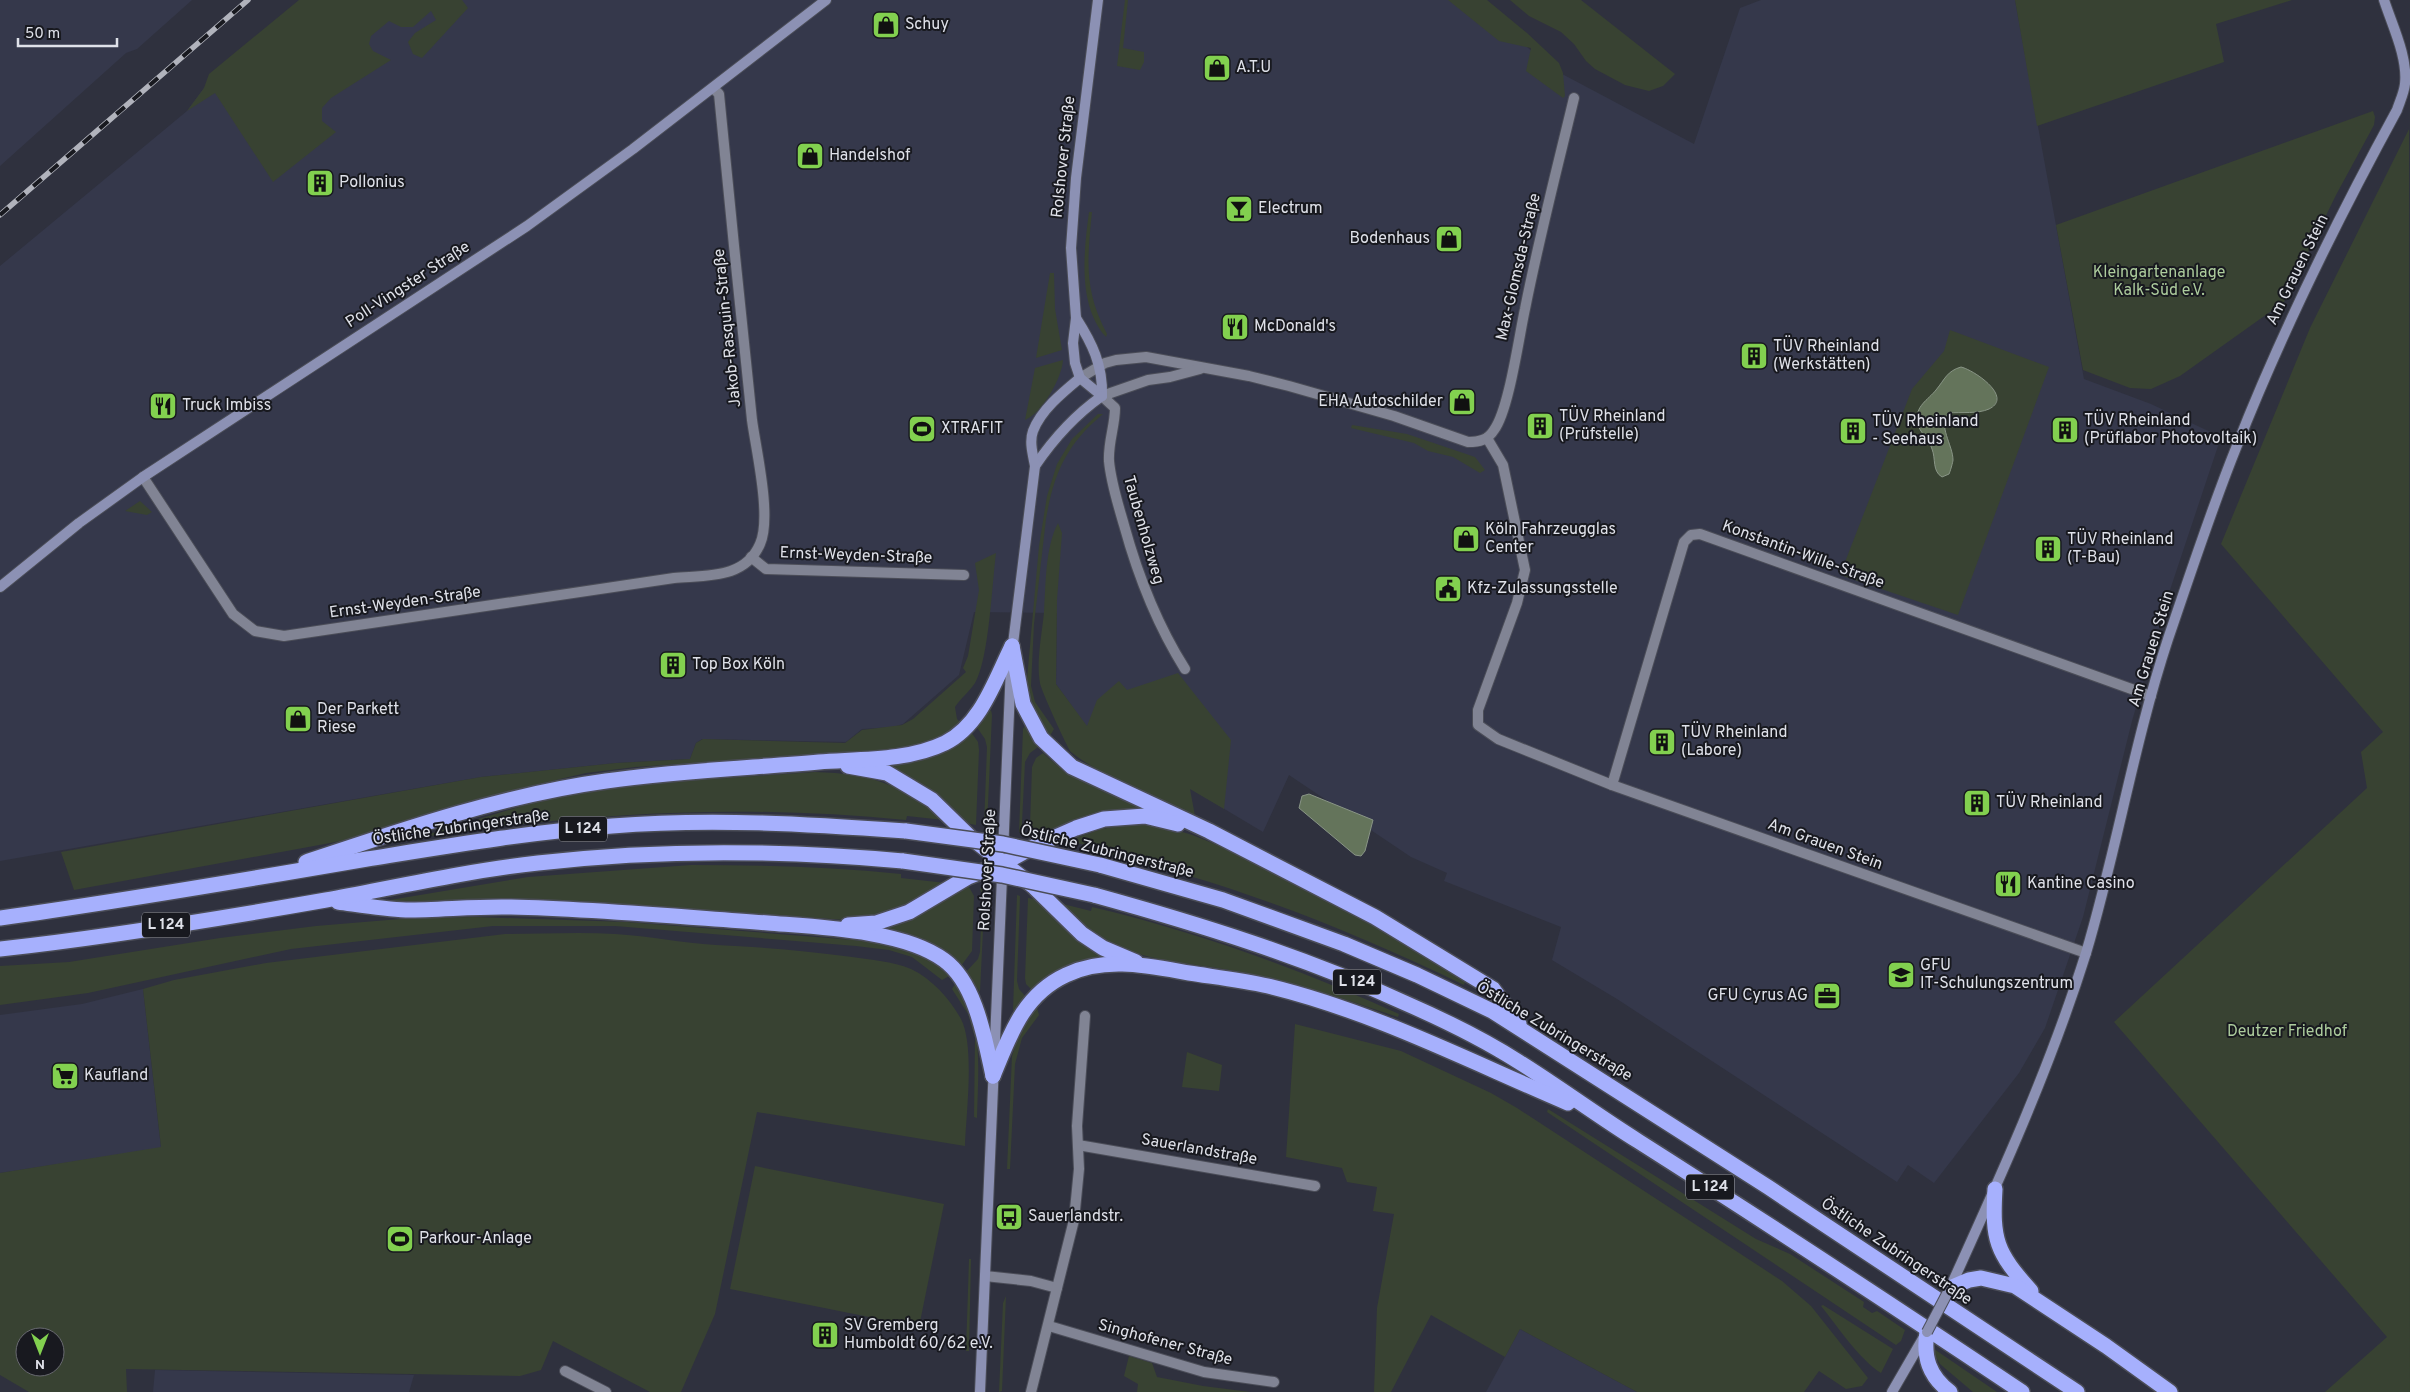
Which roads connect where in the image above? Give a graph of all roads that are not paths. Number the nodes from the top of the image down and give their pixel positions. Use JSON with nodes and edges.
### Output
{"nodes":[{"id":1,"x":826,"y":0,"type":"edge"},
{"id":2,"x":1098,"y":0,"type":"edge"},
{"id":3,"x":2384,"y":0,"type":"edge"},
{"id":4,"x":2407,"y":59,"type":"edge"},
{"id":5,"x":713,"y":88,"type":"junction"},
{"id":6,"x":2407,"y":95,"type":"edge"},
{"id":7,"x":1574,"y":98,"type":"dead end"},
{"id":8,"x":1076,"y":318,"type":"junction"},
{"id":9,"x":1099,"y":366,"type":"junction"},
{"id":10,"x":1204,"y":368,"type":"junction"},
{"id":11,"x":1080,"y":378,"type":"junction"},
{"id":12,"x":1102,"y":396,"type":"junction"},
{"id":13,"x":1487,"y":438,"type":"junction"},
{"id":14,"x":1035,"y":466,"type":"junction"},
{"id":15,"x":144,"y":478,"type":"junction"},
{"id":16,"x":749,"y":560,"type":"junction"},
{"id":17,"x":964,"y":575,"type":"dead end"},
{"id":18,"x":0,"y":587,"type":"edge"},
{"id":19,"x":1012,"y":646,"type":"junction"},
{"id":20,"x":1185,"y":669,"type":"dead end"},
{"id":21,"x":2152,"y":696,"type":"junction"},
{"id":22,"x":814,"y":763,"type":"junction"},
{"id":23,"x":1612,"y":785,"type":"junction"},
{"id":24,"x":1209,"y":831,"type":"junction"},
{"id":25,"x":1004,"y":863,"type":"junction"},
{"id":26,"x":264,"y":876,"type":"junction"},
{"id":27,"x":323,"y":900,"type":"junction"},
{"id":28,"x":0,"y":918,"type":"edge"},
{"id":29,"x":815,"y":927,"type":"junction"},
{"id":30,"x":0,"y":949,"type":"edge"},
{"id":31,"x":2086,"y":953,"type":"junction"},
{"id":32,"x":1139,"y":964,"type":"junction"},
{"id":33,"x":1085,"y":1016,"type":"dead end"},
{"id":34,"x":1525,"y":1032,"type":"junction"},
{"id":35,"x":993,"y":1076,"type":"junction"},
{"id":36,"x":1600,"y":1117,"type":"junction"},
{"id":37,"x":1078,"y":1144,"type":"junction"},
{"id":38,"x":1315,"y":1186,"type":"dead end"},
{"id":39,"x":1995,"y":1189,"type":"junction"},
{"id":40,"x":985,"y":1276,"type":"junction"},
{"id":41,"x":1057,"y":1288,"type":"junction"},
{"id":42,"x":1950,"y":1288,"type":"junction"},
{"id":43,"x":2042,"y":1303,"type":"junction"},
{"id":44,"x":1049,"y":1326,"type":"junction"},
{"id":45,"x":1927,"y":1332,"type":"junction"},
{"id":46,"x":564,"y":1371,"type":"dead end"},
{"id":47,"x":1274,"y":1382,"type":"dead end"},
{"id":48,"x":606,"y":1392,"type":"edge"},
{"id":49,"x":980,"y":1392,"type":"edge"},
{"id":50,"x":1031,"y":1392,"type":"edge"},
{"id":51,"x":1892,"y":1392,"type":"edge"},
{"id":52,"x":1950,"y":1392,"type":"edge"},
{"id":53,"x":2022,"y":1392,"type":"edge"},
{"id":54,"x":2077,"y":1392,"type":"edge"},
{"id":55,"x":2170,"y":1392,"type":"edge"}],
"edges":[{"from":1,"to":5,"type":"street","name":"Poll-Vingster Straße"},
{"from":2,"to":8,"type":"street","name":"Rolshover Straße"},
{"from":3,"to":4,"type":"street"},
{"from":4,"to":6,"type":"street"},
{"from":5,"to":15,"type":"street","name":"Poll-Vingster Straße"},
{"from":5,"to":16,"type":"street","name":"Jakob-Rasquin-Straße"},
{"from":6,"to":21,"type":"street","name":"Am Grauen Stein"},
{"from":7,"to":13,"type":"street","name":"Max-Glomsda-Straße"},
{"from":8,"to":9,"type":"street","name":"Rolshover Straße"},
{"from":8,"to":11,"type":"street","name":"Rolshover Straße"},
{"from":9,"to":10,"type":"street"},
{"from":9,"to":11,"type":"street"},
{"from":9,"to":12,"type":"street","name":"Rolshover Straße"},
{"from":10,"to":12,"type":"street"},
{"from":10,"to":13,"type":"street"},
{"from":11,"to":12,"type":"street"},
{"from":11,"to":14,"type":"street","name":"Rolshover Straße"},
{"from":12,"to":14,"type":"street","name":"Rolshover Straße"},
{"from":12,"to":20,"type":"street","name":"Taubenholzweg"},
{"from":13,"to":23,"type":"street"},
{"from":14,"to":19,"type":"street","name":"Rolshover Straße"},
{"from":15,"to":16,"type":"street","name":"Ernst-Weyden-Straße"},
{"from":15,"to":18,"type":"street","name":"Poll-Vingster Straße"},
{"from":16,"to":17,"type":"street","name":"Ernst-Weyden-Straße"},
{"from":19,"to":22,"type":"highway"},
{"from":19,"to":24,"type":"highway"},
{"from":19,"to":25,"type":"street","name":"Rolshover Straße"},
{"from":21,"to":23,"type":"street","name":"Konstantin-Wille-Straße"},
{"from":21,"to":31,"type":"street","name":"Am Grauen Stein"},
{"from":22,"to":25,"type":"highway"},
{"from":22,"to":26,"type":"highway"},
{"from":23,"to":31,"type":"street","name":"Am Grauen Stein"},
{"from":24,"to":25,"type":"highway"},
{"from":24,"to":34,"type":"highway"},
{"from":25,"to":29,"type":"highway"},
{"from":25,"to":32,"type":"highway"},
{"from":25,"to":35,"type":"street","name":"Rolshover Straße"},
{"from":26,"to":28,"type":"highway","name":"Östliche Zubringerstraße","number":"L 124"},
{"from":26,"to":34,"type":"highway","name":"Östliche Zubringerstraße","number":"L 124","bridge":true},
{"from":27,"to":29,"type":"highway"},
{"from":27,"to":30,"type":"highway","number":"L 124"},
{"from":27,"to":36,"type":"highway","number":"L 124","bridge":true},
{"from":29,"to":35,"type":"highway"},
{"from":31,"to":39,"type":"street","name":"Am Grauen Stein"},
{"from":32,"to":35,"type":"highway"},
{"from":32,"to":36,"type":"highway"},
{"from":33,"to":37,"type":"street"},
{"from":34,"to":54,"type":"highway","name":"Östliche Zubringerstraße","number":"L 124"},
{"from":35,"to":40,"type":"street","name":"Rolshover Straße"},
{"from":36,"to":53,"type":"highway","number":"L 124"},
{"from":37,"to":38,"type":"street","name":"Sauerlandstraße"},
{"from":37,"to":41,"type":"street"},
{"from":39,"to":42,"type":"street","name":"Am Grauen Stein"},
{"from":39,"to":43,"type":"highway"},
{"from":40,"to":41,"type":"street"},
{"from":40,"to":49,"type":"street","name":"Rolshover Straße"},
{"from":41,"to":44,"type":"street"},
{"from":42,"to":43,"type":"highway"},
{"from":42,"to":45,"type":"street","name":"Am Grauen Stein","bridge":true},
{"from":43,"to":55,"type":"highway"},
{"from":44,"to":47,"type":"street","name":"Singhofener Straße"},
{"from":44,"to":50,"type":"street"},
{"from":45,"to":51,"type":"street","name":"Am Grauen Stein"},
{"from":45,"to":52,"type":"highway"},
{"from":46,"to":48,"type":"street"}]}
